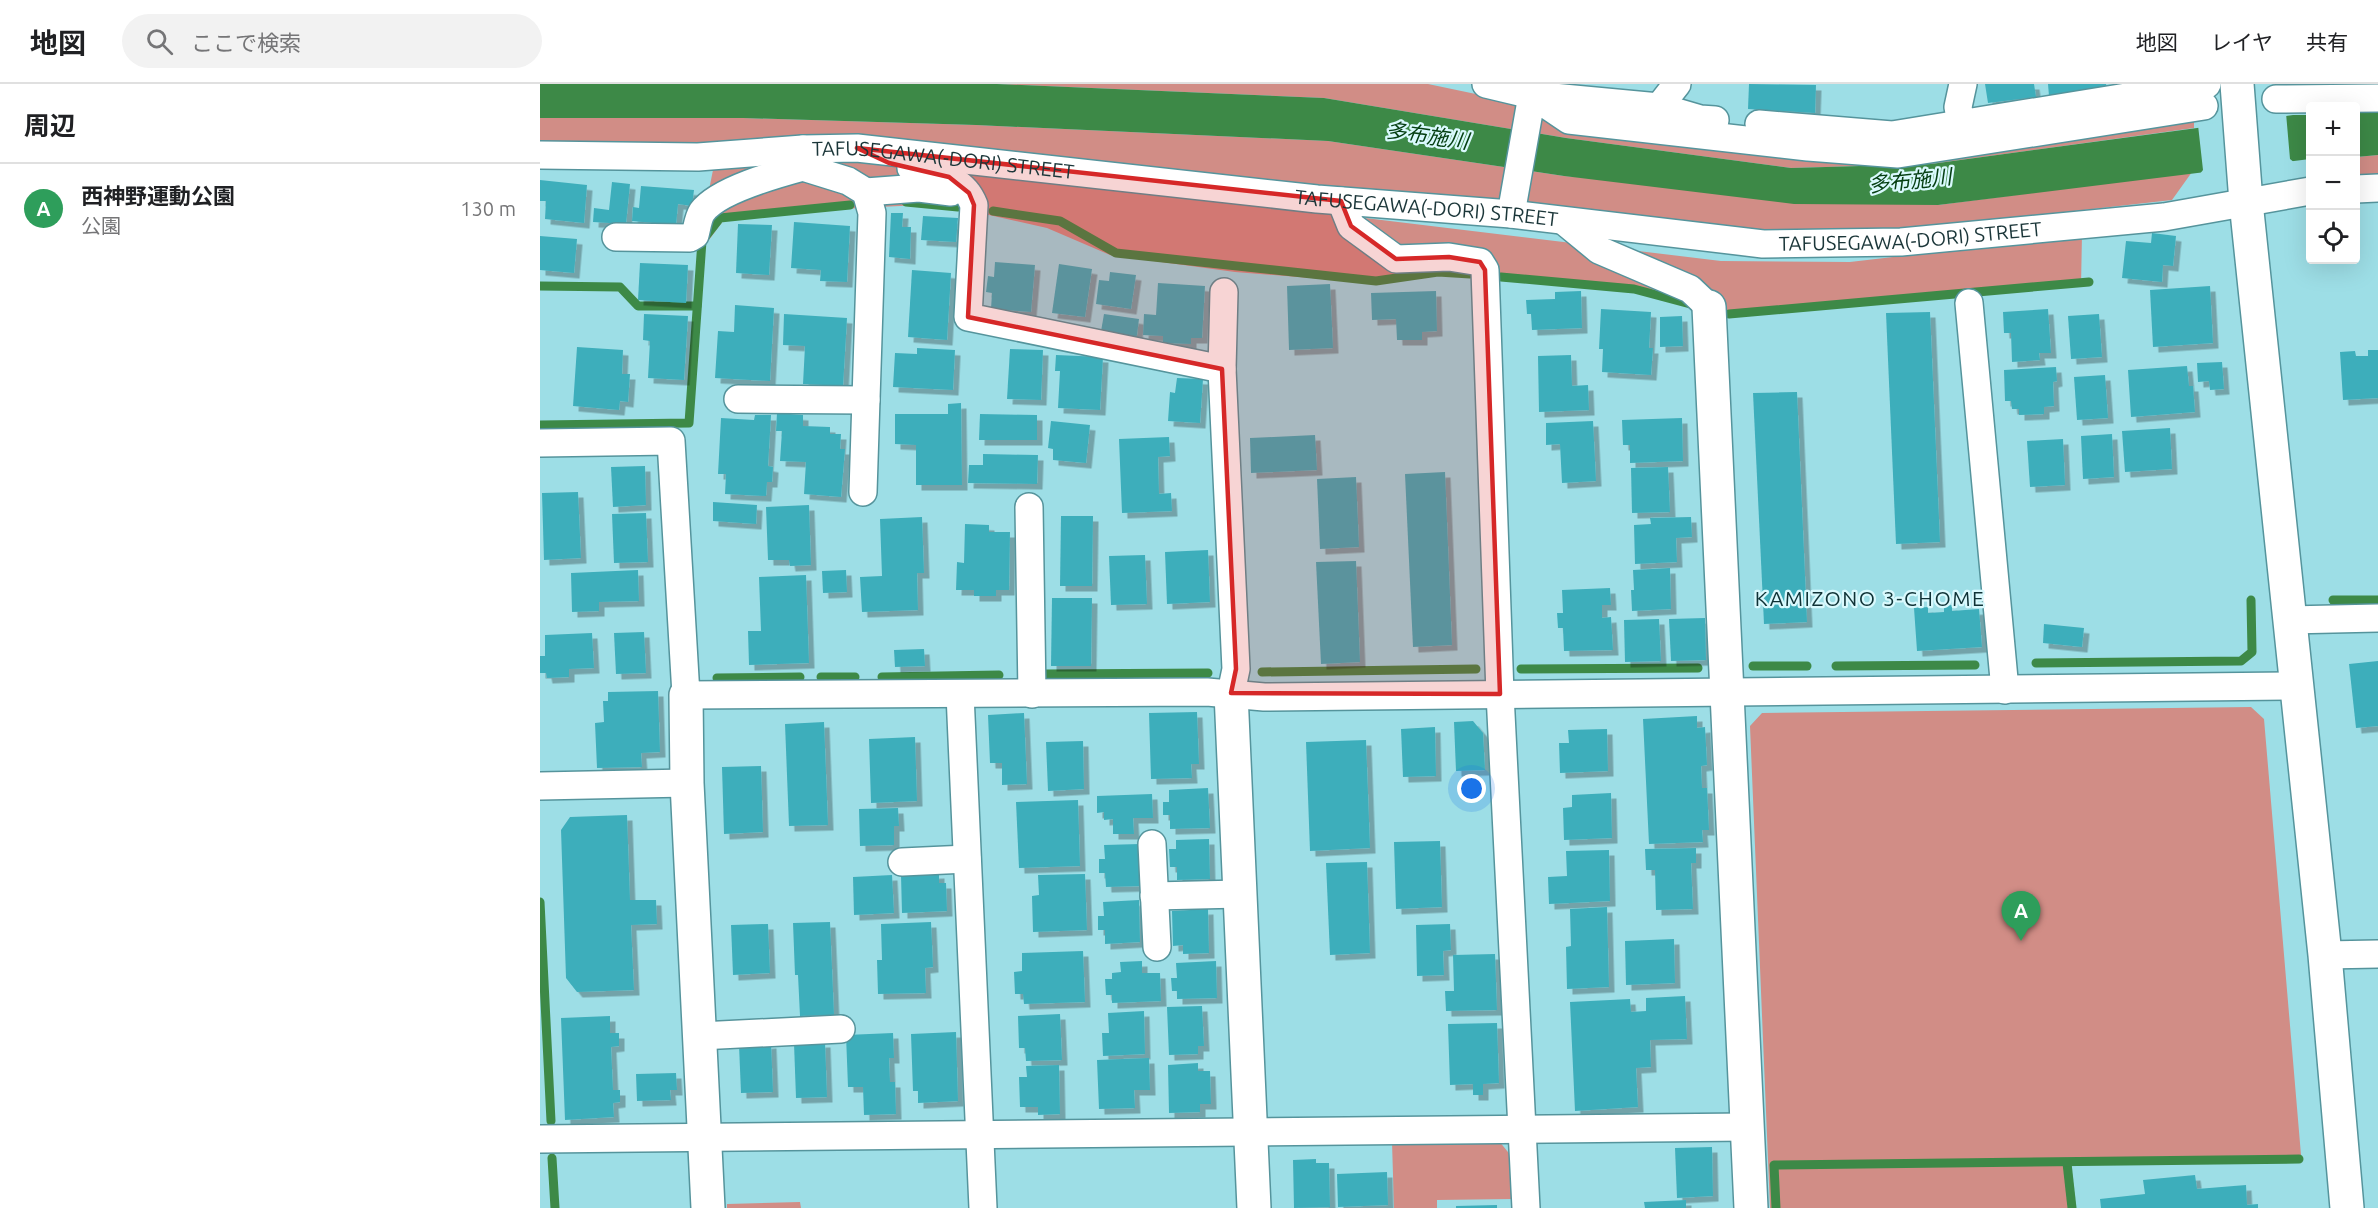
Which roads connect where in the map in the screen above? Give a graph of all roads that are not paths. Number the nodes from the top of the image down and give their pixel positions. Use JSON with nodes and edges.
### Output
{"nodes":[{"id":1,"x":1486,"y":84,"type":"edge"},
{"id":2,"x":1677,"y":84,"type":"edge"},
{"id":3,"x":1963,"y":84,"type":"edge"},
{"id":4,"x":2238,"y":94,"type":"edge"},
{"id":5,"x":1532,"y":95,"type":"junction"},
{"id":6,"x":2205,"y":95,"type":"edge"},
{"id":7,"x":2378,"y":98,"type":"edge"},
{"id":8,"x":2276,"y":99,"type":"dead end"},
{"id":9,"x":1659,"y":107,"type":"junction"},
{"id":10,"x":1961,"y":124,"type":"junction"},
{"id":11,"x":857,"y":148,"type":"junction"},
{"id":12,"x":540,"y":155,"type":"edge"},
{"id":13,"x":803,"y":158,"type":"junction"},
{"id":14,"x":2378,"y":188,"type":"edge"},
{"id":15,"x":2360,"y":189,"type":"edge"},
{"id":16,"x":2245,"y":191,"type":"junction"},
{"id":17,"x":2306,"y":191,"type":"edge"},
{"id":18,"x":866,"y":192,"type":"junction"},
{"id":19,"x":969,"y":194,"type":"junction"},
{"id":20,"x":1341,"y":201,"type":"junction"},
{"id":21,"x":1511,"y":214,"type":"junction"},
{"id":22,"x":1565,"y":222,"type":"junction"},
{"id":23,"x":616,"y":237,"type":"dead end"},
{"id":24,"x":1224,"y":291,"type":"dead end"},
{"id":25,"x":1969,"y":303,"type":"dead end"},
{"id":26,"x":1709,"y":307,"type":"joint"},
{"id":27,"x":1222,"y":369,"type":"junction"},
{"id":28,"x":738,"y":399,"type":"dead end"},
{"id":29,"x":866,"y":400,"type":"junction"},
{"id":30,"x":540,"y":442,"type":"edge"},
{"id":31,"x":863,"y":492,"type":"dead end"},
{"id":32,"x":1029,"y":507,"type":"dead end"},
{"id":33,"x":2378,"y":618,"type":"edge"},
{"id":34,"x":2289,"y":620,"type":"junction"},
{"id":35,"x":2295,"y":686,"type":"junction"},
{"id":36,"x":2005,"y":690,"type":"junction"},
{"id":37,"x":1231,"y":693,"type":"junction"},
{"id":38,"x":960,"y":694,"type":"junction"},
{"id":39,"x":1032,"y":694,"type":"junction"},
{"id":40,"x":1500,"y":694,"type":"junction"},
{"id":41,"x":1727,"y":694,"type":"junction"},
{"id":42,"x":686,"y":695,"type":"junction"},
{"id":43,"x":687,"y":783,"type":"junction"},
{"id":44,"x":540,"y":786,"type":"edge"},
{"id":45,"x":1152,"y":844,"type":"dead end"},
{"id":46,"x":967,"y":859,"type":"junction"},
{"id":47,"x":902,"y":862,"type":"dead end"},
{"id":48,"x":1240,"y":894,"type":"junction"},
{"id":49,"x":1154,"y":896,"type":"junction"},
{"id":50,"x":1157,"y":947,"type":"dead end"},
{"id":51,"x":2378,"y":954,"type":"edge"},
{"id":52,"x":2325,"y":955,"type":"junction"},
{"id":53,"x":841,"y":1029,"type":"dead end"},
{"id":54,"x":699,"y":1036,"type":"junction"},
{"id":55,"x":1748,"y":1127,"type":"junction"},
{"id":56,"x":1522,"y":1129,"type":"junction"},
{"id":57,"x":1250,"y":1132,"type":"junction"},
{"id":58,"x":979,"y":1135,"type":"junction"},
{"id":59,"x":704,"y":1137,"type":"junction"},
{"id":60,"x":540,"y":1139,"type":"edge"},
{"id":61,"x":708,"y":1208,"type":"edge"},
{"id":62,"x":982,"y":1208,"type":"edge"},
{"id":63,"x":1254,"y":1208,"type":"edge"},
{"id":64,"x":1526,"y":1208,"type":"edge"},
{"id":65,"x":1751,"y":1208,"type":"edge"},
{"id":66,"x":2347,"y":1208,"type":"edge"}],
"edges":[{"from":1,"to":5,"type":"street"},
{"from":2,"to":9,"type":"street"},
{"from":3,"to":10,"type":"street"},
{"from":4,"to":16,"type":"street"},
{"from":5,"to":6,"type":"street"},
{"from":5,"to":9,"type":"street"},
{"from":5,"to":21,"type":"street"},
{"from":6,"to":10,"type":"street"},
{"from":7,"to":8,"type":"street"},
{"from":9,"to":10,"type":"street"},
{"from":11,"to":13,"type":"street","name":"TAFUSEGAWA(-DORI) STREET"},
{"from":11,"to":19,"type":"street"},
{"from":11,"to":20,"type":"street","name":"TAFUSEGAWA(-DORI) STREET"},
{"from":12,"to":13,"type":"street","name":"TAFUSEGAWA(-DORI) STREET"},
{"from":13,"to":18,"type":"street"},
{"from":13,"to":23,"type":"street"},
{"from":14,"to":15,"type":"street"},
{"from":16,"to":17,"type":"street","name":"TAFUSEGAWA(-DORI) STREET"},
{"from":16,"to":22,"type":"street","name":"TAFUSEGAWA(-DORI) STREET"},
{"from":16,"to":34,"type":"street"},
{"from":18,"to":19,"type":"street"},
{"from":18,"to":29,"type":"street"},
{"from":19,"to":27,"type":"street"},
{"from":20,"to":21,"type":"street","name":"TAFUSEGAWA(-DORI) STREET"},
{"from":20,"to":40,"type":"street"},
{"from":21,"to":22,"type":"street","name":"TAFUSEGAWA(-DORI) STREET"},
{"from":22,"to":26,"type":"street"},
{"from":24,"to":27,"type":"street"},
{"from":25,"to":36,"type":"street"},
{"from":26,"to":41,"type":"street"},
{"from":27,"to":37,"type":"street"},
{"from":28,"to":29,"type":"street"},
{"from":29,"to":31,"type":"street"},
{"from":30,"to":42,"type":"street"},
{"from":32,"to":39,"type":"street"},
{"from":33,"to":34,"type":"street"},
{"from":34,"to":35,"type":"street"},
{"from":35,"to":36,"type":"street"},
{"from":35,"to":52,"type":"street"},
{"from":36,"to":41,"type":"street"},
{"from":37,"to":39,"type":"street"},
{"from":37,"to":40,"type":"street"},
{"from":37,"to":48,"type":"street"},
{"from":38,"to":39,"type":"street"},
{"from":38,"to":42,"type":"street"},
{"from":38,"to":46,"type":"street"},
{"from":40,"to":41,"type":"street"},
{"from":40,"to":56,"type":"street"},
{"from":41,"to":55,"type":"street"},
{"from":42,"to":43,"type":"street"},
{"from":43,"to":44,"type":"street"},
{"from":43,"to":54,"type":"street"},
{"from":45,"to":49,"type":"street"},
{"from":46,"to":47,"type":"street"},
{"from":46,"to":58,"type":"street"},
{"from":48,"to":49,"type":"street"},
{"from":48,"to":57,"type":"street"},
{"from":49,"to":50,"type":"street"},
{"from":51,"to":52,"type":"street"},
{"from":52,"to":66,"type":"street"},
{"from":53,"to":54,"type":"street"},
{"from":54,"to":59,"type":"street"},
{"from":55,"to":56,"type":"street"},
{"from":55,"to":65,"type":"street"},
{"from":56,"to":57,"type":"street"},
{"from":56,"to":64,"type":"street"},
{"from":57,"to":58,"type":"street"},
{"from":57,"to":63,"type":"street"},
{"from":58,"to":59,"type":"street"},
{"from":58,"to":62,"type":"street"},
{"from":59,"to":60,"type":"street"},
{"from":59,"to":61,"type":"street"}]}
